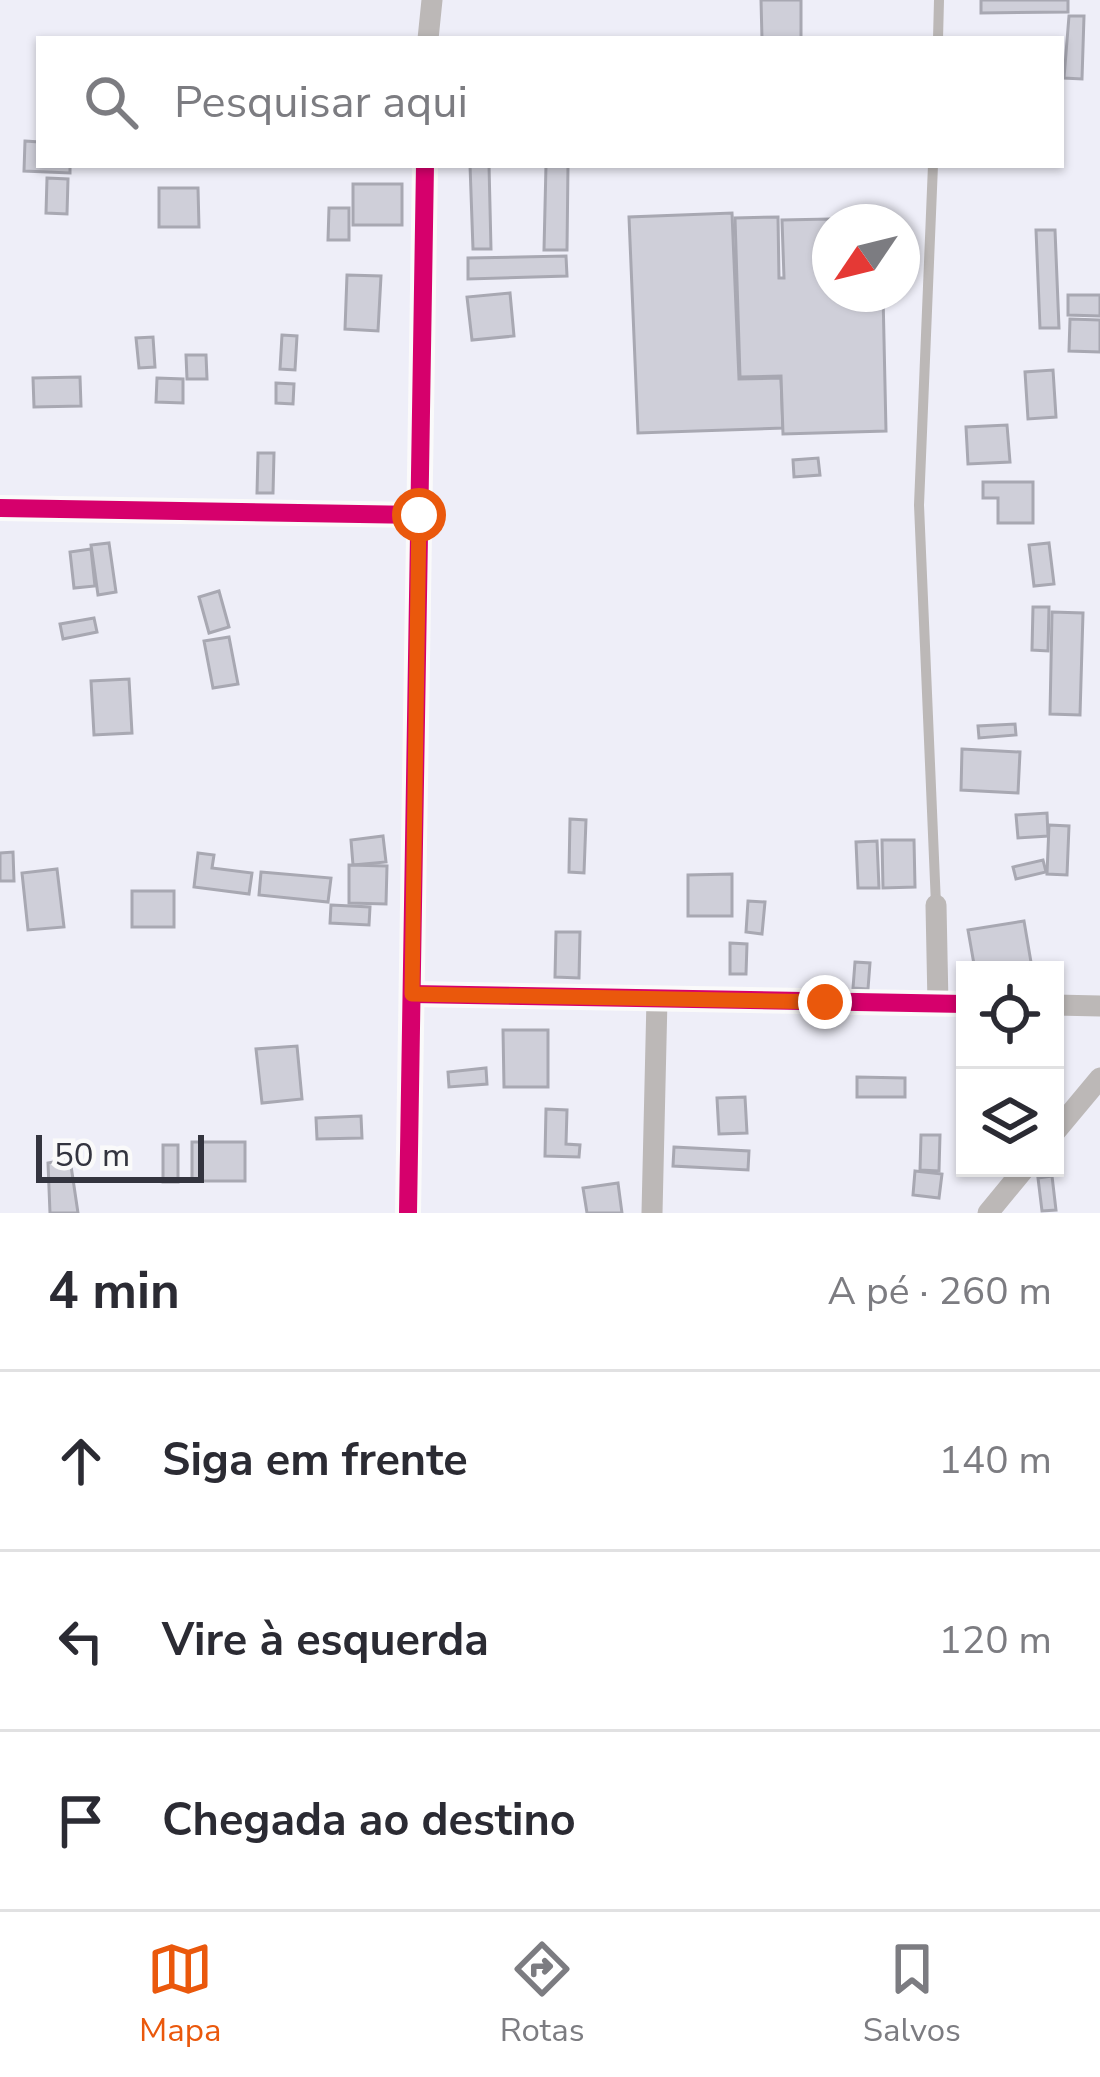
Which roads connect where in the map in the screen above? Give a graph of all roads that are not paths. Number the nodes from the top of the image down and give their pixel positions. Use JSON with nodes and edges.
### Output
{"nodes":[{"id":1,"x":432,"y":0,"type":"edge"},
{"id":2,"x":939,"y":0,"type":"edge"},
{"id":3,"x":428,"y":36,"type":"edge"},
{"id":4,"x":938,"y":36,"type":"edge"},
{"id":5,"x":424,"y":168,"type":"edge"},
{"id":6,"x":933,"y":168,"type":"edge"},
{"id":7,"x":0,"y":508,"type":"edge"},
{"id":8,"x":419,"y":515,"type":"junction"},
{"id":9,"x":936,"y":905,"type":"joint"},
{"id":10,"x":412,"y":994,"type":"junction"},
{"id":11,"x":657,"y":999,"type":"junction"},
{"id":12,"x":938,"y":1004,"type":"junction"},
{"id":13,"x":956,"y":1004,"type":"edge"},
{"id":14,"x":1064,"y":1005,"type":"edge"},
{"id":15,"x":1100,"y":1006,"type":"edge"},
{"id":16,"x":1100,"y":1078,"type":"edge"},
{"id":17,"x":1064,"y":1121,"type":"edge"},
{"id":18,"x":1018,"y":1177,"type":"edge"},
{"id":19,"x":408,"y":1213,"type":"edge"},
{"id":20,"x":652,"y":1213,"type":"edge"},
{"id":21,"x":988,"y":1213,"type":"edge"}],
"edges":[{"from":1,"to":3,"type":"street"},
{"from":2,"to":4,"type":"lane"},
{"from":5,"to":8,"type":"street"},
{"from":6,"to":9,"type":"lane"},
{"from":7,"to":8,"type":"street"},
{"from":8,"to":10,"type":"street"},
{"from":9,"to":12,"type":"street"},
{"from":10,"to":11,"type":"street"},
{"from":10,"to":19,"type":"street"},
{"from":11,"to":12,"type":"street"},
{"from":11,"to":20,"type":"street"},
{"from":12,"to":13,"type":"street"},
{"from":14,"to":15,"type":"street"},
{"from":16,"to":17,"type":"street"},
{"from":18,"to":21,"type":"street"}]}
